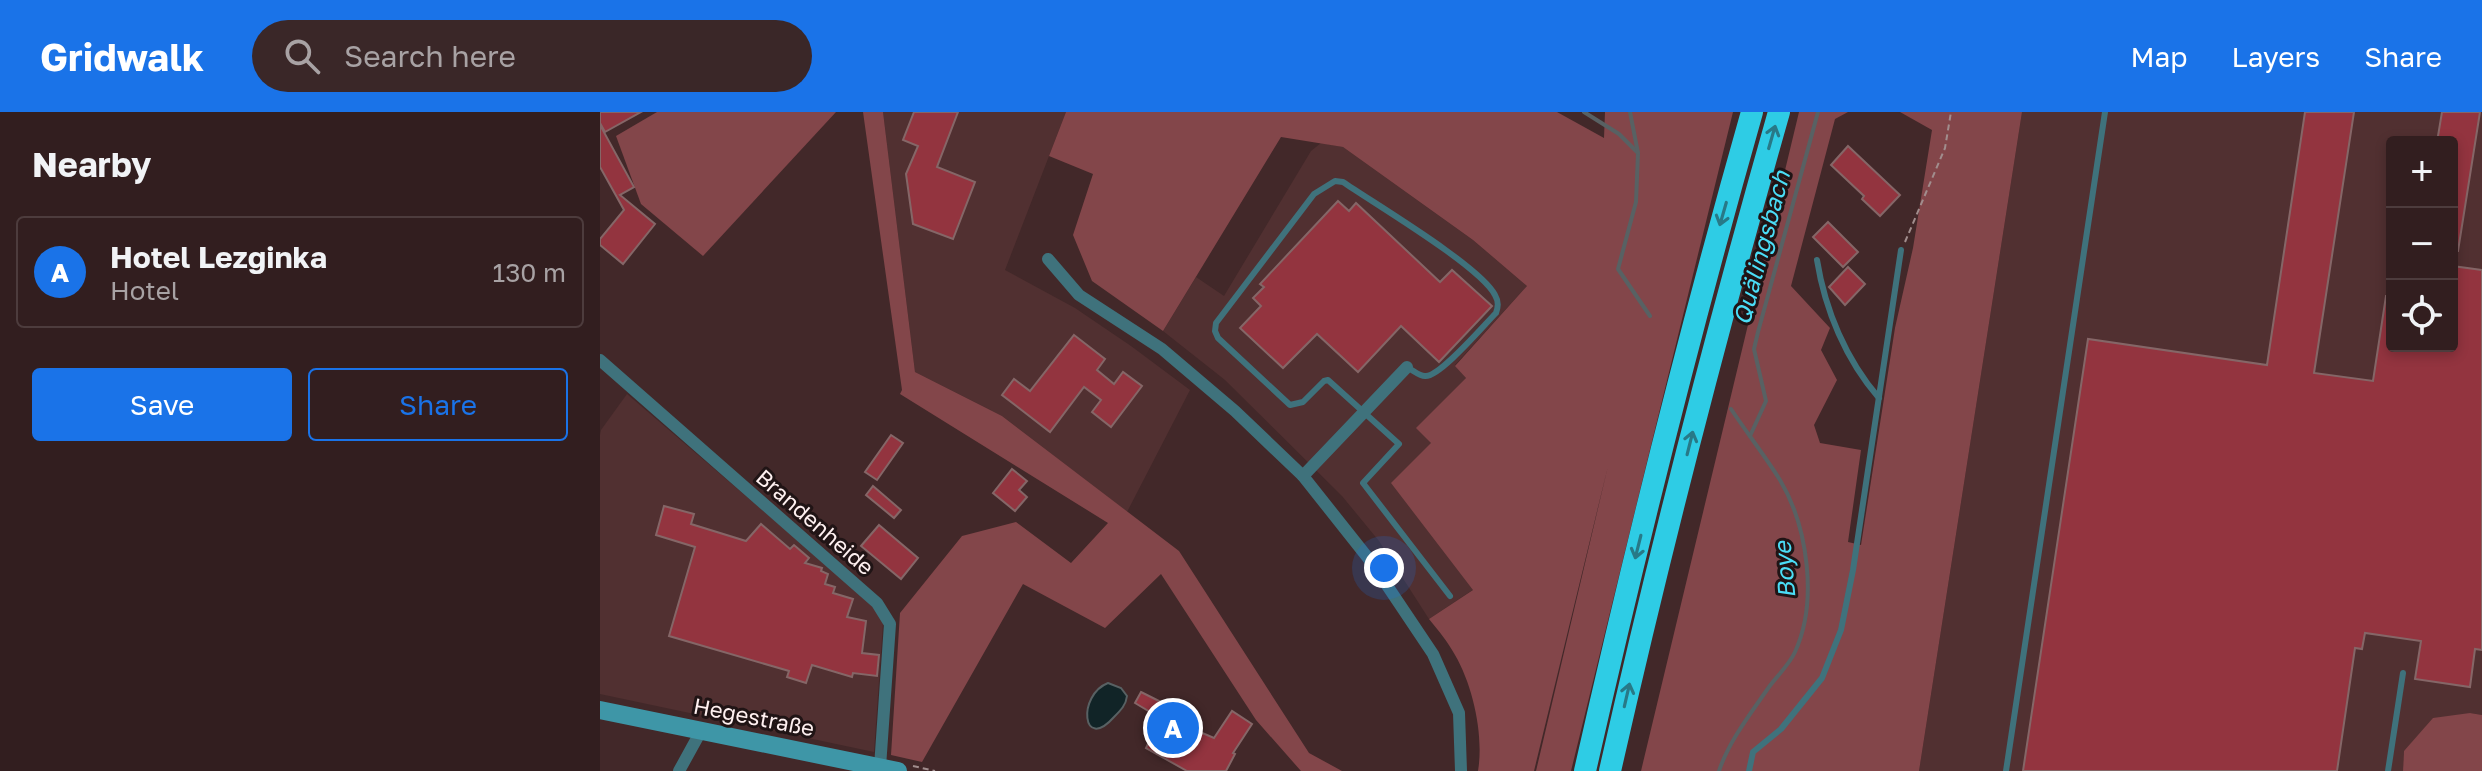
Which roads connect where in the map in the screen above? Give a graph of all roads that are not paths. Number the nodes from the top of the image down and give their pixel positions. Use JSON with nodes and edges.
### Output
{"nodes":[{"id":1,"x":1752,"y":112,"type":"edge"},
{"id":2,"x":1779,"y":112,"type":"edge"},
{"id":3,"x":2105,"y":112,"type":"edge"},
{"id":4,"x":1901,"y":250,"type":"road end"},
{"id":5,"x":1048,"y":259,"type":"dead end"},
{"id":6,"x":1817,"y":260,"type":"dead end"},
{"id":7,"x":600,"y":360,"type":"edge"},
{"id":8,"x":1407,"y":367,"type":"joint"},
{"id":9,"x":1879,"y":398,"type":"junction"},
{"id":10,"x":1365,"y":412,"type":"junction"},
{"id":11,"x":1303,"y":476,"type":"junction"},
{"id":12,"x":1450,"y":596,"type":"dead end"},
{"id":13,"x":2403,"y":673,"type":"dead end"},
{"id":14,"x":600,"y":710,"type":"edge"},
{"id":15,"x":701,"y":731,"type":"junction"},
{"id":16,"x":889,"y":769,"type":"edge"},
{"id":17,"x":679,"y":771,"type":"edge"},
{"id":18,"x":1461,"y":771,"type":"edge"},
{"id":19,"x":1585,"y":771,"type":"edge"},
{"id":20,"x":1610,"y":771,"type":"edge"},
{"id":21,"x":1749,"y":771,"type":"edge"},
{"id":22,"x":2006,"y":771,"type":"edge"},
{"id":23,"x":2388,"y":771,"type":"edge"}],
"edges":[{"from":1,"to":19,"type":"highway","one_way":true},
{"from":20,"to":2,"type":"highway","one_way":true},
{"from":3,"to":22,"type":"lane"},
{"from":4,"to":9,"type":"lane"},
{"from":5,"to":11,"type":"street"},
{"from":6,"to":9,"type":"lane"},
{"from":7,"to":16,"type":"street","name":"Brandenheide"},
{"from":8,"to":10,"type":"street"},
{"from":8,"to":10,"type":"lane"},
{"from":9,"to":21,"type":"lane"},
{"from":10,"to":11,"type":"street"},
{"from":10,"to":12,"type":"lane"},
{"from":11,"to":18,"type":"street"},
{"from":13,"to":23,"type":"lane"},
{"from":14,"to":15,"type":"street","name":"Hegestraße"},
{"from":15,"to":16,"type":"street","name":"Hegestraße"},
{"from":15,"to":17,"type":"street"}]}
